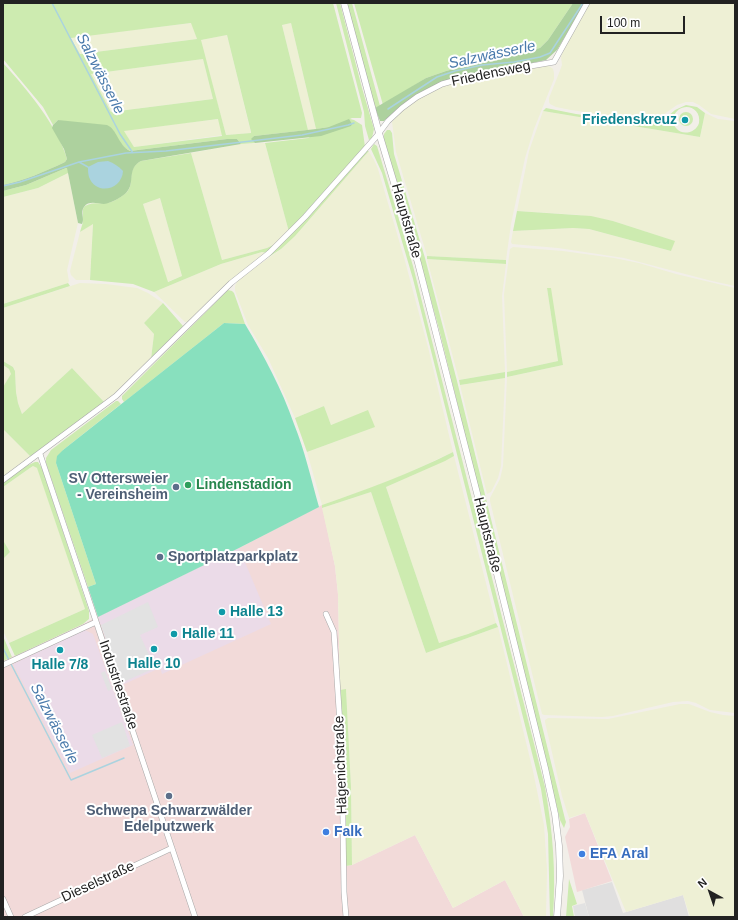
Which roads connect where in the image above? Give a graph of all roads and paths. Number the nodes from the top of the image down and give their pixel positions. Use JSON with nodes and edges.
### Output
{"nodes":[{"id":1,"x":344,"y":3,"type":"edge"},
{"id":2,"x":587,"y":3,"type":"edge"},
{"id":3,"x":379,"y":134,"type":"junction"},
{"id":4,"x":40,"y":454,"type":"junction"},
{"id":5,"x":3,"y":480,"type":"edge"},
{"id":6,"x":326,"y":614,"type":"dead end"},
{"id":7,"x":96,"y":622,"type":"junction"},
{"id":8,"x":4,"y":665,"type":"edge"},
{"id":9,"x":172,"y":848,"type":"junction"},
{"id":10,"x":3,"y":899,"type":"edge"},
{"id":11,"x":11,"y":917,"type":"edge"},
{"id":12,"x":25,"y":917,"type":"edge"},
{"id":13,"x":195,"y":917,"type":"edge"},
{"id":14,"x":346,"y":917,"type":"edge"},
{"id":15,"x":557,"y":917,"type":"edge"}],
"edges":[{"from":1,"to":3,"type":"street","name":"Hauptstraße"},
{"from":2,"to":3,"type":"street","name":"Friedensweg"},
{"from":3,"to":4,"type":"street","name":"Friedensweg"},
{"from":3,"to":15,"type":"street","name":"Hauptstraße"},
{"from":4,"to":5,"type":"street","name":"Friedensweg"},
{"from":4,"to":7,"type":"street","name":"Industriestraße"},
{"from":6,"to":14,"type":"street","name":"Hägenichstraße"},
{"from":7,"to":8,"type":"street"},
{"from":7,"to":9,"type":"street","name":"Industriestraße"},
{"from":9,"to":12,"type":"street","name":"Dieselstraße"},
{"from":9,"to":13,"type":"street","name":"Industriestraße"},
{"from":10,"to":11,"type":"street"}]}
